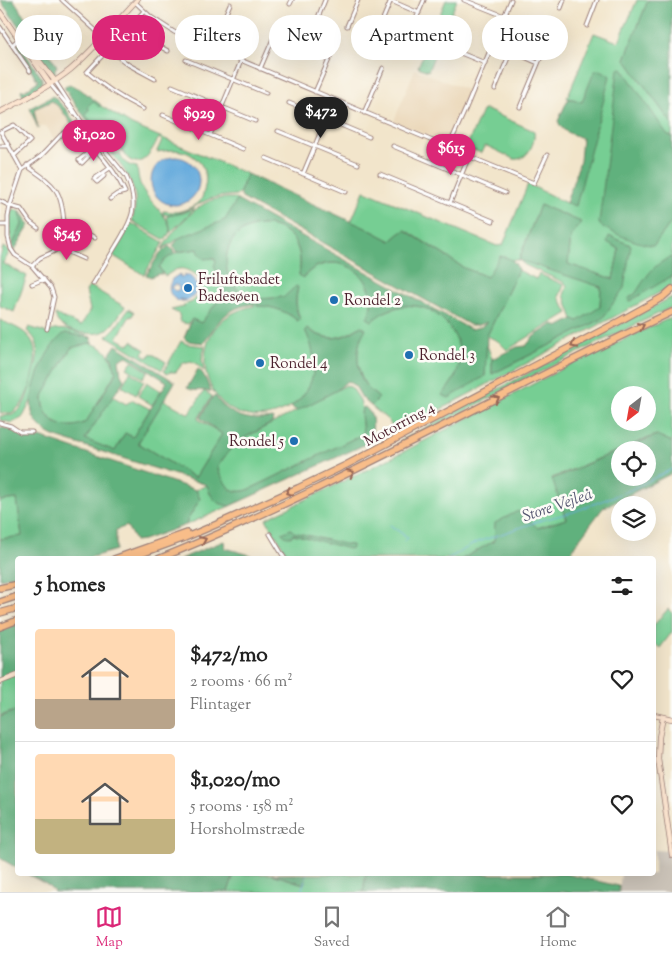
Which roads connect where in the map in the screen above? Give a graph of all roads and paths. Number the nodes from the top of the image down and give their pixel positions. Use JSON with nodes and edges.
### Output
{"nodes":[{"id":1,"x":62,"y":0,"type":"edge"},
{"id":2,"x":325,"y":0,"type":"edge"},
{"id":3,"x":358,"y":0,"type":"edge"},
{"id":4,"x":390,"y":0,"type":"edge"},
{"id":5,"x":424,"y":0,"type":"edge"},
{"id":6,"x":464,"y":0,"type":"edge"},
{"id":7,"x":511,"y":0,"type":"edge"},
{"id":8,"x":564,"y":0,"type":"edge"},
{"id":9,"x":597,"y":0,"type":"edge"},
{"id":10,"x":136,"y":1,"type":"edge"},
{"id":11,"x":230,"y":4,"type":"dead end"},
{"id":12,"x":561,"y":8,"type":"dead end"},
{"id":13,"x":144,"y":11,"type":"junction"},
{"id":14,"x":0,"y":12,"type":"edge"},
{"id":15,"x":419,"y":13,"type":"joint"},
{"id":16,"x":123,"y":15,"type":"edge"},
{"id":17,"x":140,"y":15,"type":"edge"},
{"id":18,"x":225,"y":15,"type":"edge"},
{"id":19,"x":319,"y":15,"type":"dead end"},
{"id":20,"x":384,"y":15,"type":"edge"},
{"id":21,"x":502,"y":15,"type":"edge"},
{"id":22,"x":504,"y":15,"type":"edge"},
{"id":23,"x":92,"y":26,"type":"edge"},
{"id":24,"x":347,"y":26,"type":"dead end"},
{"id":25,"x":587,"y":26,"type":"dead end"},
{"id":26,"x":0,"y":27,"type":"edge"},
{"id":27,"x":15,"y":32,"type":"edge"},
{"id":28,"x":175,"y":32,"type":"edge"},
{"id":29,"x":15,"y":43,"type":"edge"},
{"id":30,"x":12,"y":45,"type":"junction"},
{"id":31,"x":92,"y":48,"type":"edge"},
{"id":32,"x":269,"y":48,"type":"edge"},
{"id":33,"x":165,"y":49,"type":"edge"},
{"id":34,"x":168,"y":51,"type":"dead end"},
{"id":35,"x":472,"y":58,"type":"edge"},
{"id":36,"x":34,"y":60,"type":"edge"},
{"id":37,"x":98,"y":60,"type":"edge"},
{"id":38,"x":122,"y":60,"type":"edge"},
{"id":39,"x":186,"y":60,"type":"dead end"},
{"id":40,"x":329,"y":60,"type":"edge"},
{"id":41,"x":486,"y":60,"type":"edge"},
{"id":42,"x":506,"y":60,"type":"edge"},
{"id":43,"x":531,"y":60,"type":"edge"},
{"id":44,"x":539,"y":60,"type":"edge"},
{"id":45,"x":241,"y":61,"type":"joint"},
{"id":46,"x":485,"y":63,"type":"junction"},
{"id":47,"x":538,"y":63,"type":"junction"},
{"id":48,"x":383,"y":68,"type":"dead end"},
{"id":49,"x":260,"y":69,"type":"junction"},
{"id":50,"x":30,"y":71,"type":"dead end"},
{"id":51,"x":155,"y":79,"type":"dead end"},
{"id":52,"x":233,"y":80,"type":"junction"},
{"id":53,"x":53,"y":82,"type":"junction"},
{"id":54,"x":172,"y":86,"type":"dead end"},
{"id":55,"x":495,"y":89,"type":"dead end"},
{"id":56,"x":315,"y":92,"type":"junction"},
{"id":57,"x":266,"y":93,"type":"dead end"},
{"id":58,"x":334,"y":100,"type":"junction"},
{"id":59,"x":289,"y":103,"type":"dead end"},
{"id":60,"x":222,"y":107,"type":"junction"},
{"id":61,"x":520,"y":107,"type":"dead end"},
{"id":62,"x":143,"y":108,"type":"dead end"},
{"id":63,"x":0,"y":112,"type":"edge"},
{"id":64,"x":364,"y":113,"type":"junction"},
{"id":65,"x":162,"y":115,"type":"dead end"},
{"id":66,"x":326,"y":118,"type":"junction"},
{"id":67,"x":81,"y":121,"type":"junction"},
{"id":68,"x":255,"y":121,"type":"dead end"},
{"id":69,"x":72,"y":128,"type":"junction"},
{"id":70,"x":278,"y":131,"type":"dead end"},
{"id":71,"x":0,"y":132,"type":"edge"},
{"id":72,"x":210,"y":135,"type":"junction"},
{"id":73,"x":369,"y":136,"type":"dead end"},
{"id":74,"x":8,"y":145,"type":"junction"},
{"id":75,"x":0,"y":146,"type":"edge"},
{"id":76,"x":315,"y":146,"type":"junction"},
{"id":77,"x":393,"y":146,"type":"dead end"},
{"id":78,"x":448,"y":146,"type":"junction"},
{"id":79,"x":94,"y":148,"type":"junction"},
{"id":80,"x":243,"y":149,"type":"dead end"},
{"id":81,"x":88,"y":154,"type":"dead end"},
{"id":82,"x":547,"y":154,"type":"dead end"},
{"id":83,"x":14,"y":156,"type":"junction"},
{"id":84,"x":469,"y":156,"type":"junction"},
{"id":85,"x":266,"y":158,"type":"dead end"},
{"id":86,"x":358,"y":164,"type":"dead end"},
{"id":87,"x":27,"y":165,"type":"junction"},
{"id":88,"x":110,"y":168,"type":"junction"},
{"id":89,"x":22,"y":170,"type":"junction"},
{"id":90,"x":104,"y":173,"type":"dead end"},
{"id":91,"x":303,"y":174,"type":"junction"},
{"id":92,"x":380,"y":174,"type":"dead end"},
{"id":93,"x":461,"y":175,"type":"junction"},
{"id":94,"x":346,"y":192,"type":"dead end"},
{"id":95,"x":505,"y":193,"type":"dead end"},
{"id":96,"x":110,"y":199,"type":"dead end"},
{"id":97,"x":0,"y":201,"type":"edge"},
{"id":98,"x":450,"y":203,"type":"junction"},
{"id":99,"x":10,"y":206,"type":"junction"},
{"id":100,"x":493,"y":221,"type":"dead end"},
{"id":101,"x":0,"y":225,"type":"edge"},
{"id":102,"x":8,"y":225,"type":"junction"},
{"id":103,"x":38,"y":228,"type":"dead end"},
{"id":104,"x":95,"y":238,"type":"dead end"},
{"id":105,"x":59,"y":248,"type":"junction"},
{"id":106,"x":70,"y":252,"type":"junction"},
{"id":107,"x":84,"y":259,"type":"dead end"},
{"id":108,"x":32,"y":266,"type":"junction"},
{"id":109,"x":44,"y":279,"type":"junction"},
{"id":110,"x":32,"y":284,"type":"dead end"},
{"id":111,"x":93,"y":284,"type":"dead end"},
{"id":112,"x":672,"y":290,"type":"edge"},
{"id":113,"x":672,"y":294,"type":"edge"},
{"id":114,"x":663,"y":297,"type":"junction"},
{"id":115,"x":672,"y":312,"type":"edge"},
{"id":116,"x":47,"y":329,"type":"dead end"},
{"id":117,"x":0,"y":423,"type":"edge"},
{"id":118,"x":32,"y":432,"type":"dead end"},
{"id":119,"x":250,"y":510,"type":"junction"},
{"id":120,"x":270,"y":534,"type":"dead end"},
{"id":121,"x":122,"y":556,"type":"edge"},
{"id":122,"x":135,"y":556,"type":"edge"},
{"id":123,"x":167,"y":556,"type":"edge"},
{"id":124,"x":284,"y":556,"type":"edge"},
{"id":125,"x":15,"y":585,"type":"edge"},
{"id":126,"x":0,"y":588,"type":"edge"},
{"id":127,"x":15,"y":597,"type":"edge"},
{"id":128,"x":0,"y":602,"type":"edge"},
{"id":129,"x":15,"y":609,"type":"edge"},
{"id":130,"x":0,"y":613,"type":"edge"},
{"id":131,"x":15,"y":621,"type":"edge"},
{"id":132,"x":0,"y":627,"type":"edge"},
{"id":133,"x":15,"y":676,"type":"edge"},
{"id":134,"x":0,"y":682,"type":"edge"},
{"id":135,"x":656,"y":715,"type":"edge"},
{"id":136,"x":663,"y":717,"type":"junction"},
{"id":137,"x":672,"y":719,"type":"edge"},
{"id":138,"x":672,"y":854,"type":"edge"}],
"edges":[{"from":1,"to":23,"type":"street"},
{"from":2,"to":19,"type":"street"},
{"from":3,"to":24,"type":"street"},
{"from":4,"to":15,"type":"street"},
{"from":4,"to":20,"type":"street"},
{"from":5,"to":15,"type":"street"},
{"from":6,"to":21,"type":"street"},
{"from":7,"to":22,"type":"street"},
{"from":8,"to":12,"type":"street"},
{"from":9,"to":25,"type":"street"},
{"from":10,"to":13,"type":"street"},
{"from":10,"to":16,"type":"street"},
{"from":11,"to":18,"type":"street"},
{"from":13,"to":17,"type":"street"},
{"from":13,"to":28,"type":"street"},
{"from":14,"to":27,"type":"street"},
{"from":26,"to":30,"type":"street"},
{"from":29,"to":30,"type":"street"},
{"from":30,"to":50,"type":"street"},
{"from":31,"to":53,"type":"street"},
{"from":32,"to":49,"type":"street"},
{"from":33,"to":34,"type":"street"},
{"from":35,"to":46,"type":"street"},
{"from":36,"to":53,"type":"street"},
{"from":37,"to":62,"type":"street"},
{"from":38,"to":51,"type":"street"},
{"from":39,"to":52,"type":"street"},
{"from":40,"to":56,"type":"street"},
{"from":41,"to":46,"type":"street"},
{"from":42,"to":55,"type":"street"},
{"from":43,"to":47,"type":"street"},
{"from":44,"to":47,"type":"street"},
{"from":45,"to":49,"type":"street"},
{"from":45,"to":52,"type":"street"},
{"from":46,"to":78,"type":"street"},
{"from":47,"to":61,"type":"street"},
{"from":48,"to":64,"type":"street"},
{"from":49,"to":56,"type":"street"},
{"from":52,"to":57,"type":"street"},
{"from":52,"to":60,"type":"street"},
{"from":53,"to":63,"type":"street"},
{"from":53,"to":67,"type":"street"},
{"from":54,"to":60,"type":"street"},
{"from":56,"to":58,"type":"street"},
{"from":58,"to":64,"type":"street"},
{"from":58,"to":66,"type":"street"},
{"from":59,"to":66,"type":"street"},
{"from":60,"to":68,"type":"street"},
{"from":60,"to":72,"type":"street"},
{"from":64,"to":78,"type":"street"},
{"from":65,"to":72,"type":"street"},
{"from":66,"to":73,"type":"street"},
{"from":66,"to":76,"type":"street"},
{"from":67,"to":69,"type":"street"},
{"from":67,"to":111,"type":"street"},
{"from":69,"to":79,"type":"street"},
{"from":69,"to":87,"type":"street"},
{"from":70,"to":76,"type":"street"},
{"from":71,"to":74,"type":"street"},
{"from":71,"to":83,"type":"street"},
{"from":72,"to":80,"type":"street"},
{"from":74,"to":75,"type":"street"},
{"from":74,"to":83,"type":"street"},
{"from":76,"to":86,"type":"street"},
{"from":76,"to":91,"type":"street"},
{"from":77,"to":93,"type":"street"},
{"from":78,"to":84,"type":"street"},
{"from":79,"to":81,"type":"street"},
{"from":79,"to":88,"type":"street"},
{"from":82,"to":84,"type":"street"},
{"from":83,"to":89,"type":"street"},
{"from":84,"to":93,"type":"street"},
{"from":85,"to":91,"type":"street"},
{"from":87,"to":89,"type":"street"},
{"from":87,"to":105,"type":"street"},
{"from":88,"to":90,"type":"street"},
{"from":88,"to":96,"type":"street"},
{"from":89,"to":99,"type":"street"},
{"from":91,"to":94,"type":"street"},
{"from":92,"to":98,"type":"street"},
{"from":93,"to":95,"type":"street"},
{"from":93,"to":98,"type":"street"},
{"from":97,"to":99,"type":"street"},
{"from":98,"to":100,"type":"street"},
{"from":99,"to":102,"type":"street"},
{"from":99,"to":103,"type":"street"},
{"from":101,"to":102,"type":"street"},
{"from":102,"to":108,"type":"street"},
{"from":104,"to":106,"type":"street"},
{"from":105,"to":106,"type":"street"},
{"from":105,"to":108,"type":"street"},
{"from":106,"to":107,"type":"street"},
{"from":108,"to":109,"type":"street"},
{"from":109,"to":110,"type":"street"},
{"from":109,"to":116,"type":"street"},
{"from":112,"to":114,"type":"highway","name":"Motorring 4"},
{"from":113,"to":114,"type":"highway"},
{"from":114,"to":119,"type":"highway","name":"Motorring 4","one_way":true},
{"from":123,"to":115,"type":"highway","name":"Motorring 4","one_way":true},
{"from":117,"to":118,"type":"street"},
{"from":119,"to":121,"type":"highway"},
{"from":119,"to":122,"type":"highway","name":"Motorring 4"},
{"from":120,"to":124,"type":"street"},
{"from":125,"to":126,"type":"highway"},
{"from":127,"to":128,"type":"highway"},
{"from":129,"to":130,"type":"highway"},
{"from":131,"to":132,"type":"highway"},
{"from":133,"to":134,"type":"street"},
{"from":135,"to":136,"type":"street"},
{"from":136,"to":137,"type":"street"},
{"from":136,"to":138,"type":"street"}]}
